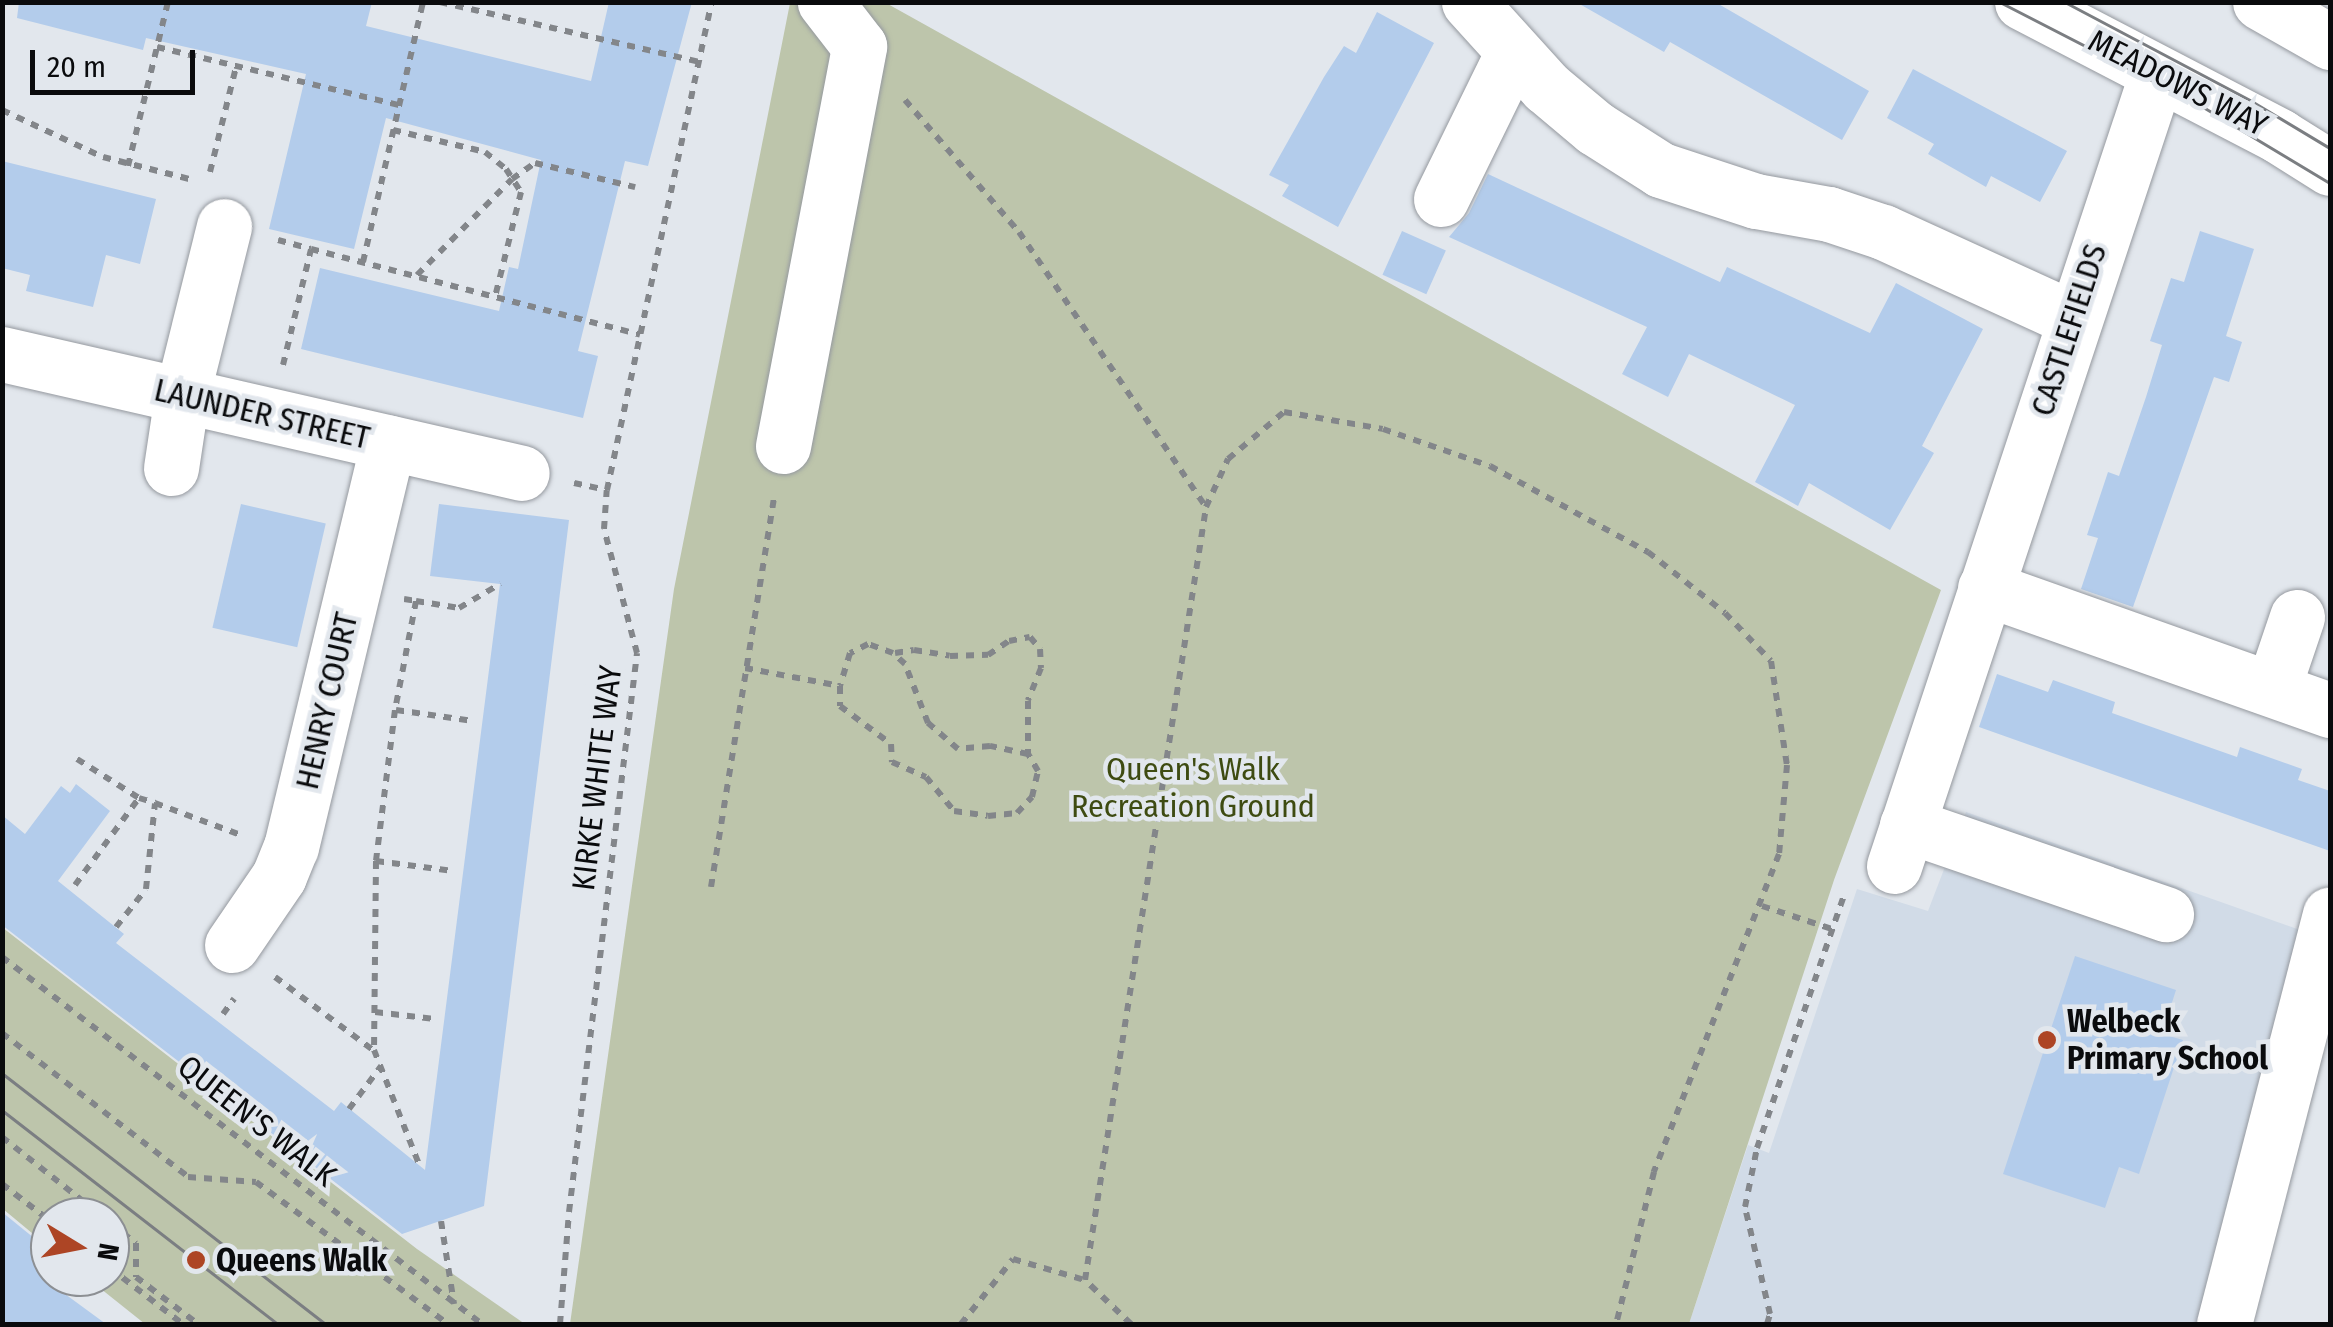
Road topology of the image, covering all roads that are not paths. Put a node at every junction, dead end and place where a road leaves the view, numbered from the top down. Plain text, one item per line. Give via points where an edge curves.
1 (825, 2) edge
2 (1469, 2) edge
3 (2022, 2) edge
4 (2260, 2) edge
5 (2330, 42) edge
6 (1513, 52) junction
7 (2156, 73) junction
8 (2330, 168) edge
9 (1441, 199) dead end
10 (215, 205) road end
11 (2072, 318) junction
12 (2, 354) edge
13 (182, 395) junction
14 (388, 442) junction
15 (783, 446) road end
16 (171, 468) dead end
17 (522, 473) dead end
18 (1985, 588) junction
19 (2297, 617) dead end
20 (2274, 688) junction
21 (2330, 710) edge
22 (2166, 914) dead end
23 (2330, 914) edge
24 (232, 945) road end
25 (2321, 990) edge
26 (2224, 1324) edge

1 - 15 street via 859,46
2 - 6 street
3 - 7 street, MEADOWS WAY
4 - 5 street
6 - 9 street
6 - 11 street via 1595,128 1660,170 1882,232
7 - 8 street, MEADOWS WAY
7 - 11 street, CASTLEFIELDS
10 - 13 street
11 - 18 street, CASTLEFIELDS
12 - 13 street, LAUNDER STREET
13 - 14 street, LAUNDER STREET
13 - 16 street
14 - 17 street, LAUNDER STREET
14 - 24 street, HENRY COURT via 288,855
18 - 20 street
18 - 22 street, CASTLEFIELDS via 1900,846
19 - 20 street
20 - 21 street
23 - 25 street
25 - 26 street

